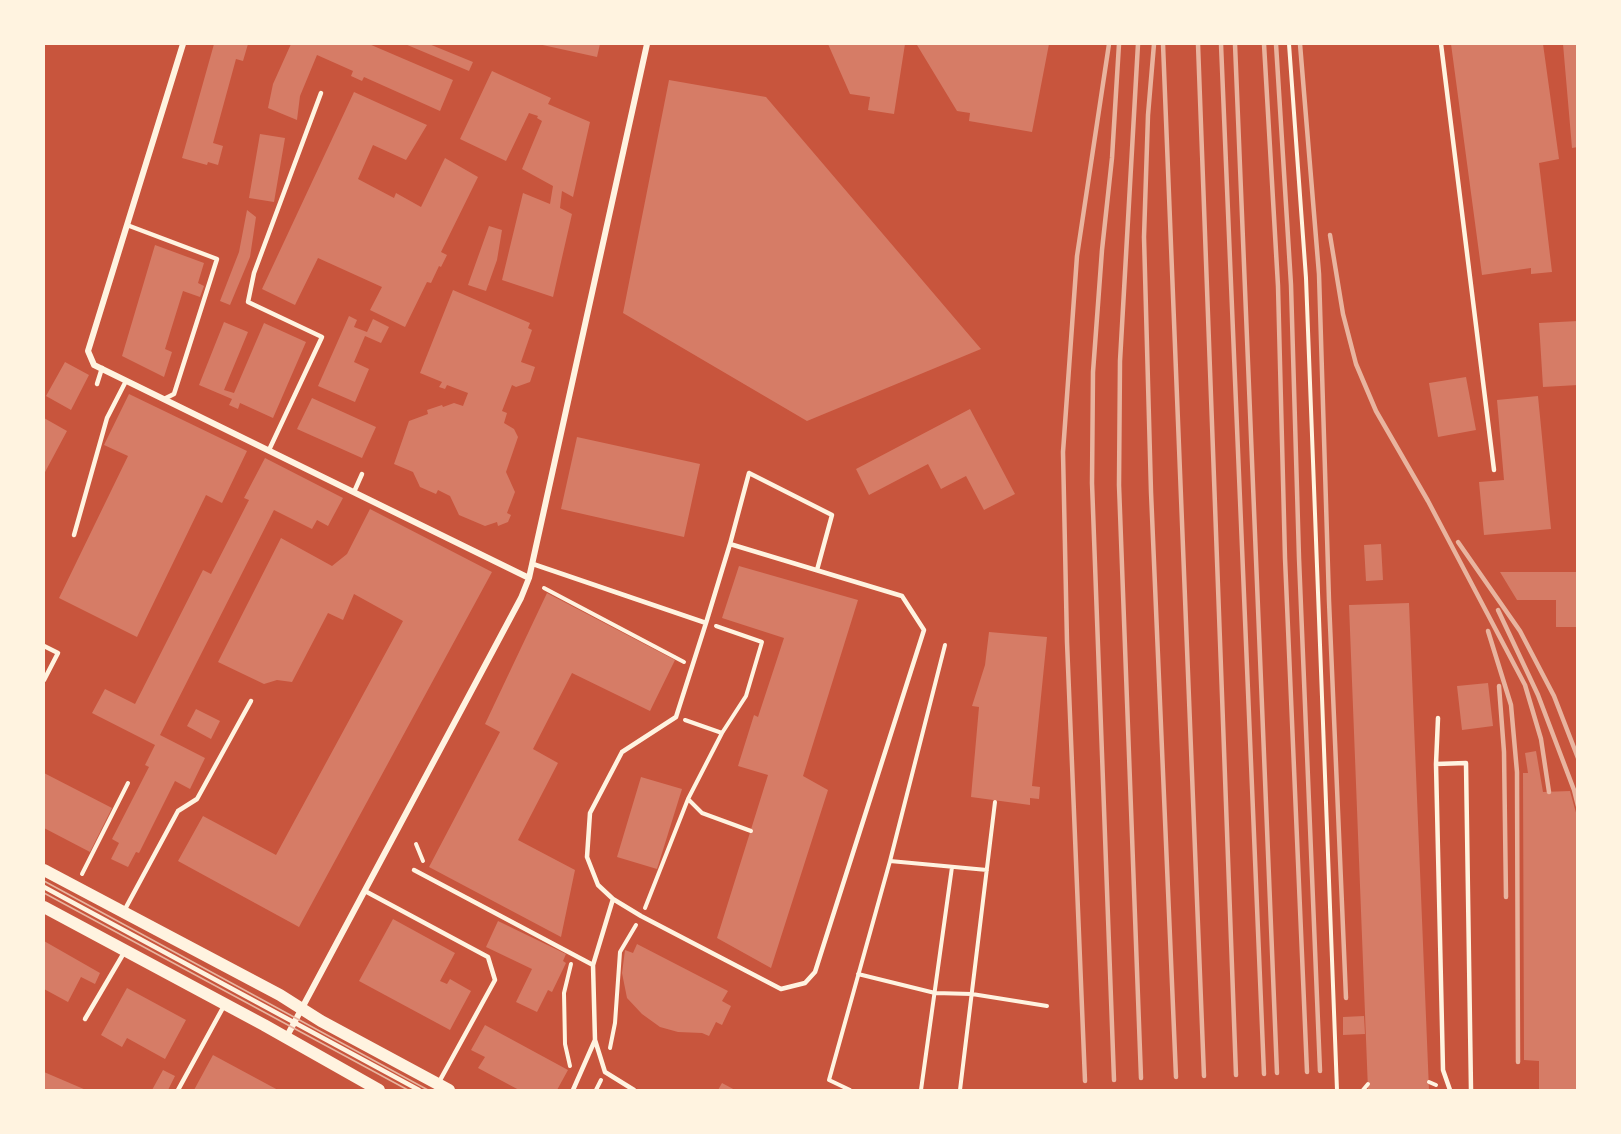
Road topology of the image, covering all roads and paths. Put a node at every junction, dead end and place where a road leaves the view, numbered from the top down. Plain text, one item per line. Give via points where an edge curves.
1 (183, 44) edge
2 (647, 44) edge
3 (1289, 44) edge
4 (1441, 44) edge
5 (321, 93) dead end
6 (127, 225) junction
7 (102, 368) junction
8 (126, 381) junction
9 (97, 384) dead end
10 (164, 399) junction
11 (269, 450) junction
12 (1494, 470) dead end
13 (362, 474) dead end
14 (354, 492) junction
15 (74, 535) dead end
16 (730, 544) junction
17 (532, 564) junction
18 (817, 570) junction
19 (529, 578) junction
20 (544, 588) dead end
21 (706, 623) junction
22 (945, 645) dead end
23 (44, 646) edge
24 (692, 666) junction
25 (44, 680) edge
26 (251, 701) dead end
27 (676, 717) junction
28 (1438, 718) dead end
29 (723, 733) junction
30 (1436, 764) junction
31 (128, 783) dead end
32 (688, 799) junction
33 (995, 802) dead end
34 (751, 831) dead end
35 (890, 861) junction
36 (952, 867) junction
37 (44, 870) edge
38 (414, 870) dead end
39 (987, 870) junction
40 (79, 880) dead end
41 (44, 886) edge
42 (365, 891) junction
43 (613, 899) junction
44 (44, 907) edge
45 (122, 913) junction
46 (641, 916) junction
47 (125, 951) junction
48 (574, 955) junction
49 (592, 965) junction
50 (858, 974) junction
51 (935, 993) junction
52 (972, 994) junction
53 (225, 1004) junction
54 (1047, 1006) dead end
55 (301, 1010) junction
56 (85, 1019) dead end
57 (295, 1022) junction
58 (286, 1038) junction
59 (595, 1040) junction
60 (605, 1072) junction
61 (577, 1081) junction
62 (1368, 1084) dead end
63 (443, 1088) edge
64 (178, 1090) edge
65 (379, 1090) edge
66 (419, 1090) edge
67 (573, 1090) edge
68 (596, 1090) edge
69 (634, 1090) edge
70 (850, 1090) edge
71 (921, 1090) edge
72 (960, 1090) edge
73 (1337, 1090) edge
74 (1363, 1090) edge
75 (1449, 1090) edge
76 (1471, 1090) edge

1 - 6 street
2 - 17 street
3 - 73 path via 1306,278
4 - 12 lane
5 - 11 lane via 254,273 249,302 322,338
6 - 7 street via 88,351 94,364
6 - 10 lane via 217,259 174,393
7 - 8 street
7 - 9 lane
8 - 10 street
8 - 15 lane via 107,418
10 - 11 street
11 - 14 street
13 - 14 lane
14 - 19 street
16 - 18 lane
16 - 18 lane via 749,473 832,515
16 - 21 lane
17 - 19 street
17 - 21 lane
18 - 46 lane via 902,596 924,630 815,972 805,983 781,989
19 - 42 street
20 - 24 path
21 - 24 lane
21 - 29 path via 762,642 746,696
22 - 35 path
23 - 25 lane via 58,653
24 - 27 lane
26 - 45 lane via 197,799 178,811
27 - 29 path
27 - 43 lane via 622,752 591,813 587,857 598,885
28 - 30 lane
29 - 32 path
30 - 75 lane via 1443,1070
30 - 76 lane via 1466,763
31 - 40 path
32 - 34 path via 702,813
32 - 46 path
33 - 39 path
35 - 36 path
35 - 50 path
36 - 39 path
36 - 51 path
37 - 45 main road
38 - 48 lane
39 - 52 path
41 - 57 lane
42 - 55 street
42 - 63 lane via 488,957 495,980
43 - 46 lane
43 - 49 lane
44 - 47 main road
45 - 55 main road via 280,995
46 - 60 path via 620,952 615,1023
47 - 53 main road
47 - 56 lane
48 - 49 lane
48 - 61 path via 564,993 565,1044
49 - 59 lane
50 - 51 path
50 - 70 path via 828,1080
51 - 52 path
51 - 71 path
52 - 54 path
52 - 72 path
53 - 58 main road
53 - 64 lane
55 - 57 street
55 - 63 main road
57 - 58 street
57 - 66 lane
58 - 65 main road
59 - 60 lane
59 - 61 lane
60 - 68 path
60 - 69 lane
61 - 67 lane
62 - 74 path

